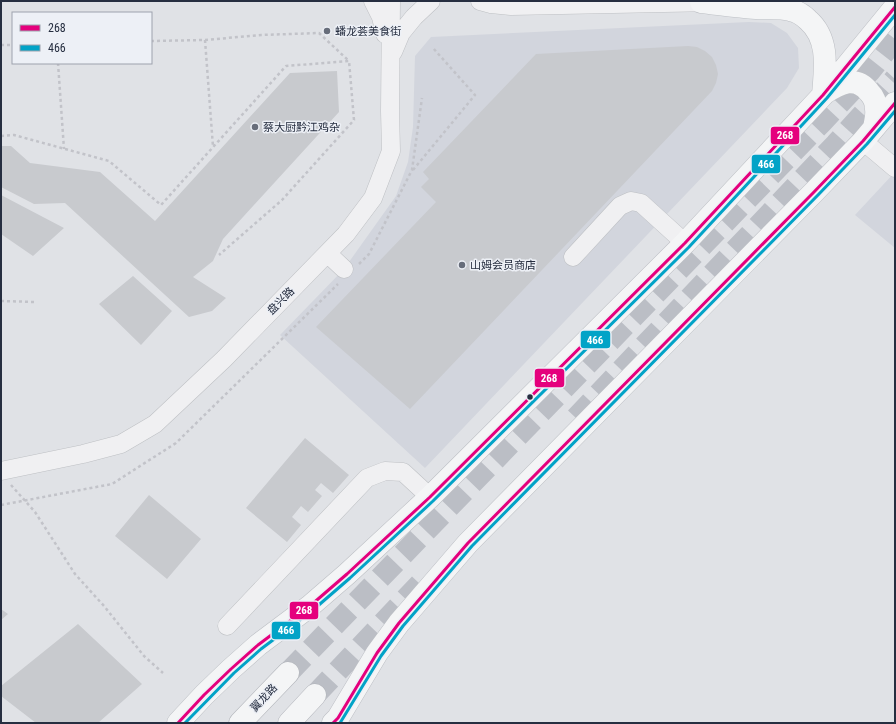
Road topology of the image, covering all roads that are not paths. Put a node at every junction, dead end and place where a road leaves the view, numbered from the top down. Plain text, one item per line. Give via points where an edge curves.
1 (373, 1) edge
2 (391, 1) edge
3 (432, 1) edge
4 (480, 1) edge
5 (745, 1) edge
6 (701, 2) junction
7 (895, 7) edge
8 (391, 56) junction
9 (822, 95) junction
10 (895, 103) edge
11 (868, 134) junction
12 (895, 168) edge
13 (685, 244) junction
14 (328, 254) junction
15 (573, 257) dead end
16 (344, 269) dead end
17 (3, 475) edge
18 (430, 497) junction
19 (227, 626) dead end
20 (288, 673) tunnel mouth
21 (315, 695) tunnel mouth
22 (336, 721) edge
23 (178, 723) edge
24 (240, 723) edge
25 (289, 723) edge

1 - 8 street via 381,17
2 - 8 street, 盘兴路
3 - 8 street via 401,33
4 - 6 street via 511,6
5 - 6 street
6 - 9 main road via 789,9 802,15 817,30 824,49 826,65
7 - 9 main road
8 - 14 street, 盘兴路 via 391,151 373,198
9 - 11 main road via 836,85 851,82 868,90 874,98 877,110
9 - 13 main road
10 - 11 main road
11 - 12 street
11 - 22 main road via 809,198 468,543 399,623 377,653
13 - 15 street via 641,203 631,201 620,206
13 - 18 main road
14 - 16 street
14 - 17 street, 盘兴路 via 155,424 121,444
18 - 19 street via 403,472 385,471 367,478
18 - 23 main road via 310,606 258,645 204,694
20 - 24 main road, 翼龙路
21 - 25 main road

